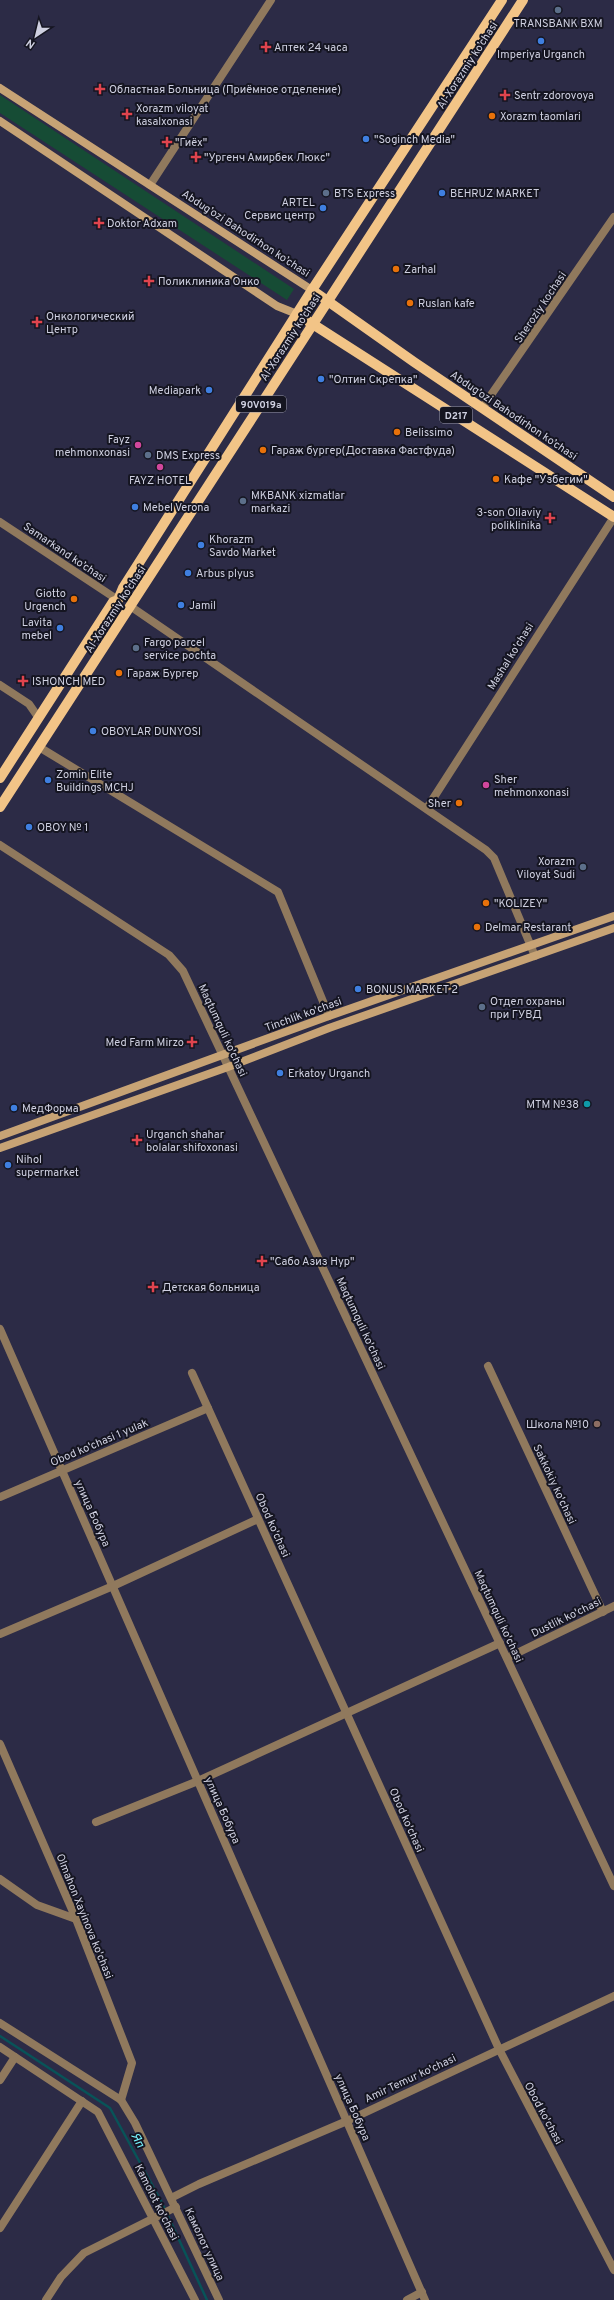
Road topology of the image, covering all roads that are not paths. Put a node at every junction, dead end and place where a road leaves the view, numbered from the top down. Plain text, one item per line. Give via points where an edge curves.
1 (271, 0) edge
2 (502, 0) edge
3 (523, 0) edge
4 (0, 88) edge
5 (0, 121) edge
6 (150, 186) junction
7 (614, 217) edge
8 (312, 290) junction
9 (327, 302) junction
10 (297, 314) junction
11 (313, 323) junction
12 (482, 408) junction
13 (578, 473) junction
14 (568, 486) junction
15 (614, 497) edge
16 (614, 517) edge
17 (0, 522) edge
18 (118, 600) junction
19 (130, 606) junction
20 (0, 685) edge
21 (38, 717) junction
22 (39, 747) junction
23 (0, 778) edge
24 (0, 807) edge
25 (427, 808) junction
26 (0, 845) edge
27 (614, 916) edge
28 (614, 928) edge
29 (531, 946) junction
30 (535, 956) junction
31 (329, 1016) junction
32 (223, 1055) junction
33 (228, 1067) junction
34 (0, 1136) edge
35 (0, 1148) edge
36 (0, 1329) edge
37 (488, 1366) dead end
38 (192, 1373) dead end
39 (208, 1408) junction
40 (62, 1470) junction
41 (0, 1497) edge
42 (258, 1519) junction
43 (113, 1586) junction
44 (614, 1606) edge
45 (603, 1612) junction
46 (0, 1634) edge
47 (500, 1643) junction
48 (507, 1658) junction
49 (346, 1713) junction
50 (0, 1744) edge
51 (198, 1781) junction
52 (96, 1822) dead end
53 (0, 1879) edge
54 (614, 1886) edge
55 (76, 1919) junction
56 (614, 1996) edge
57 (0, 2023) edge
58 (0, 2047) edge
59 (499, 2049) junction
60 (15, 2057) junction
61 (0, 2080) edge
62 (121, 2100) junction
63 (82, 2101) junction
64 (346, 2120) junction
65 (171, 2198) junction
66 (173, 2208) junction
67 (156, 2218) junction
68 (0, 2228) edge
69 (614, 2270) edge
70 (423, 2296) edge
71 (46, 2300) edge
72 (195, 2300) edge
73 (219, 2300) edge
74 (407, 2300) edge

1 - 6 street
2 - 8 main road, Al-Xorazmiy ko’chasi / 90V019a
3 - 9 main road, Al-Xorazmiy ko’chasi / 90V019a
4 - 6 main road, Abdug’ozi Bahodirhon ko’chasi
5 - 10 main road via 277,306
6 - 8 main road, Abdug’ozi Bahodirhon ko’chasi
7 - 12 street, Sheroziy kochasi
8 - 9 main road, Abdug’ozi Bahodirhon ko’chasi / D217
8 - 10 main road, Al-Xorazmiy ko’chasi / 90V019a
9 - 11 main road, Al-Xorazmiy ko’chasi / 90V019a
9 - 12 main road, Abdug’ozi Bahodirhon ko’chasi / D217
10 - 11 main road, D217
10 - 18 main road, Al-Xorazmiy ko’chasi / 90V019a
11 - 14 main road, D217
11 - 19 main road, Al-Xorazmiy ko’chasi / 90V019a
12 - 13 main road, Abdug’ozi Bahodirhon ko’chasi / D217
13 - 14 main road
13 - 15 main road, Abdug’ozi Bahodirhon ko’chasi / D217
14 - 16 main road, D217
16 - 25 street, Mashal ko'chasi
17 - 18 street, Samarkand ko’chasi
18 - 21 main road, Al-Xorazmiy ko’chasi / 90V019a via 113,602
19 - 22 main road, Al-Xorazmiy ko’chasi / 90V019a
19 - 25 street
20 - 21 street via 29,704
21 - 23 main road, Al-Xorazmiy ko’chasi / 90V019a
22 - 24 main road, Al-Xorazmiy ko’chasi / 90V019a
22 - 31 street via 278,892
25 - 29 street via 494,858
26 - 32 street, Maqtumquli ko'chasi via 174,959 183,971
27 - 29 main road, Tinchlik ko'chasi
28 - 30 main road, Tinchlik ko'chasi
29 - 30 street
29 - 31 main road, Tinchlik ko'chasi
30 - 33 main road, Tinchlik ko'chasi via 328,1028
31 - 32 main road, Tinchlik ko'chasi
32 - 33 street, Maqtumquli ko'chasi
32 - 34 main road, Tinchlik ko'chasi
33 - 35 main road, Tinchlik ko'chasi
33 - 47 street, Maqtumquli ko'chasi
36 - 40 street, улица Бобура
37 - 45 street, Sakkokiy ko'chasi
38 - 39 street, Obod ko'chasi
39 - 40 street, Obod ko'chasi 1 yulak
39 - 42 street, Obod ko'chasi
40 - 41 street, Obod ko'chasi 1 yulak
40 - 43 street, улица Бобура
42 - 43 street
42 - 49 street, Obod ko'chasi
43 - 46 street
43 - 51 street, улица Бобура
44 - 45 street, Dustlik ko'chasi
45 - 48 street, Dustlik ko'chasi
47 - 48 street, Maqtumquli ko'chasi
47 - 49 street
48 - 54 street, Maqtumquli ko'chasi
49 - 51 street
49 - 59 street, Obod ko'chasi
50 - 55 street, Olmahon Xayinova ko'chasi
51 - 52 street
51 - 64 street, улица Бобура
53 - 55 street via 37,1905
55 - 62 street, Olmahon Xayinova ko'chasi via 132,2063
56 - 59 street, Amir Temur ko'chasi
57 - 62 street, Kamolot ko'chasi
58 - 60 street, Kamolot ko'chasi
59 - 64 street, Amir Temur ko'chasi
59 - 69 street, Obod ko'chasi
60 - 61 street
60 - 63 street, Kamolot ko'chasi
62 - 65 street, Kamolot ko'chasi via 135,2123
63 - 67 street, Kamolot ko'chasi via 98,2112
63 - 68 street
64 - 65 street, Amir Temur ko'chasi
64 - 70 street, улица Бобура
65 - 66 street, Камолот улица
66 - 67 street
66 - 73 street, Камолот улица
67 - 71 street via 84,2253 61,2277
67 - 72 street, Kamolot ko'chasi
70 - 74 street

